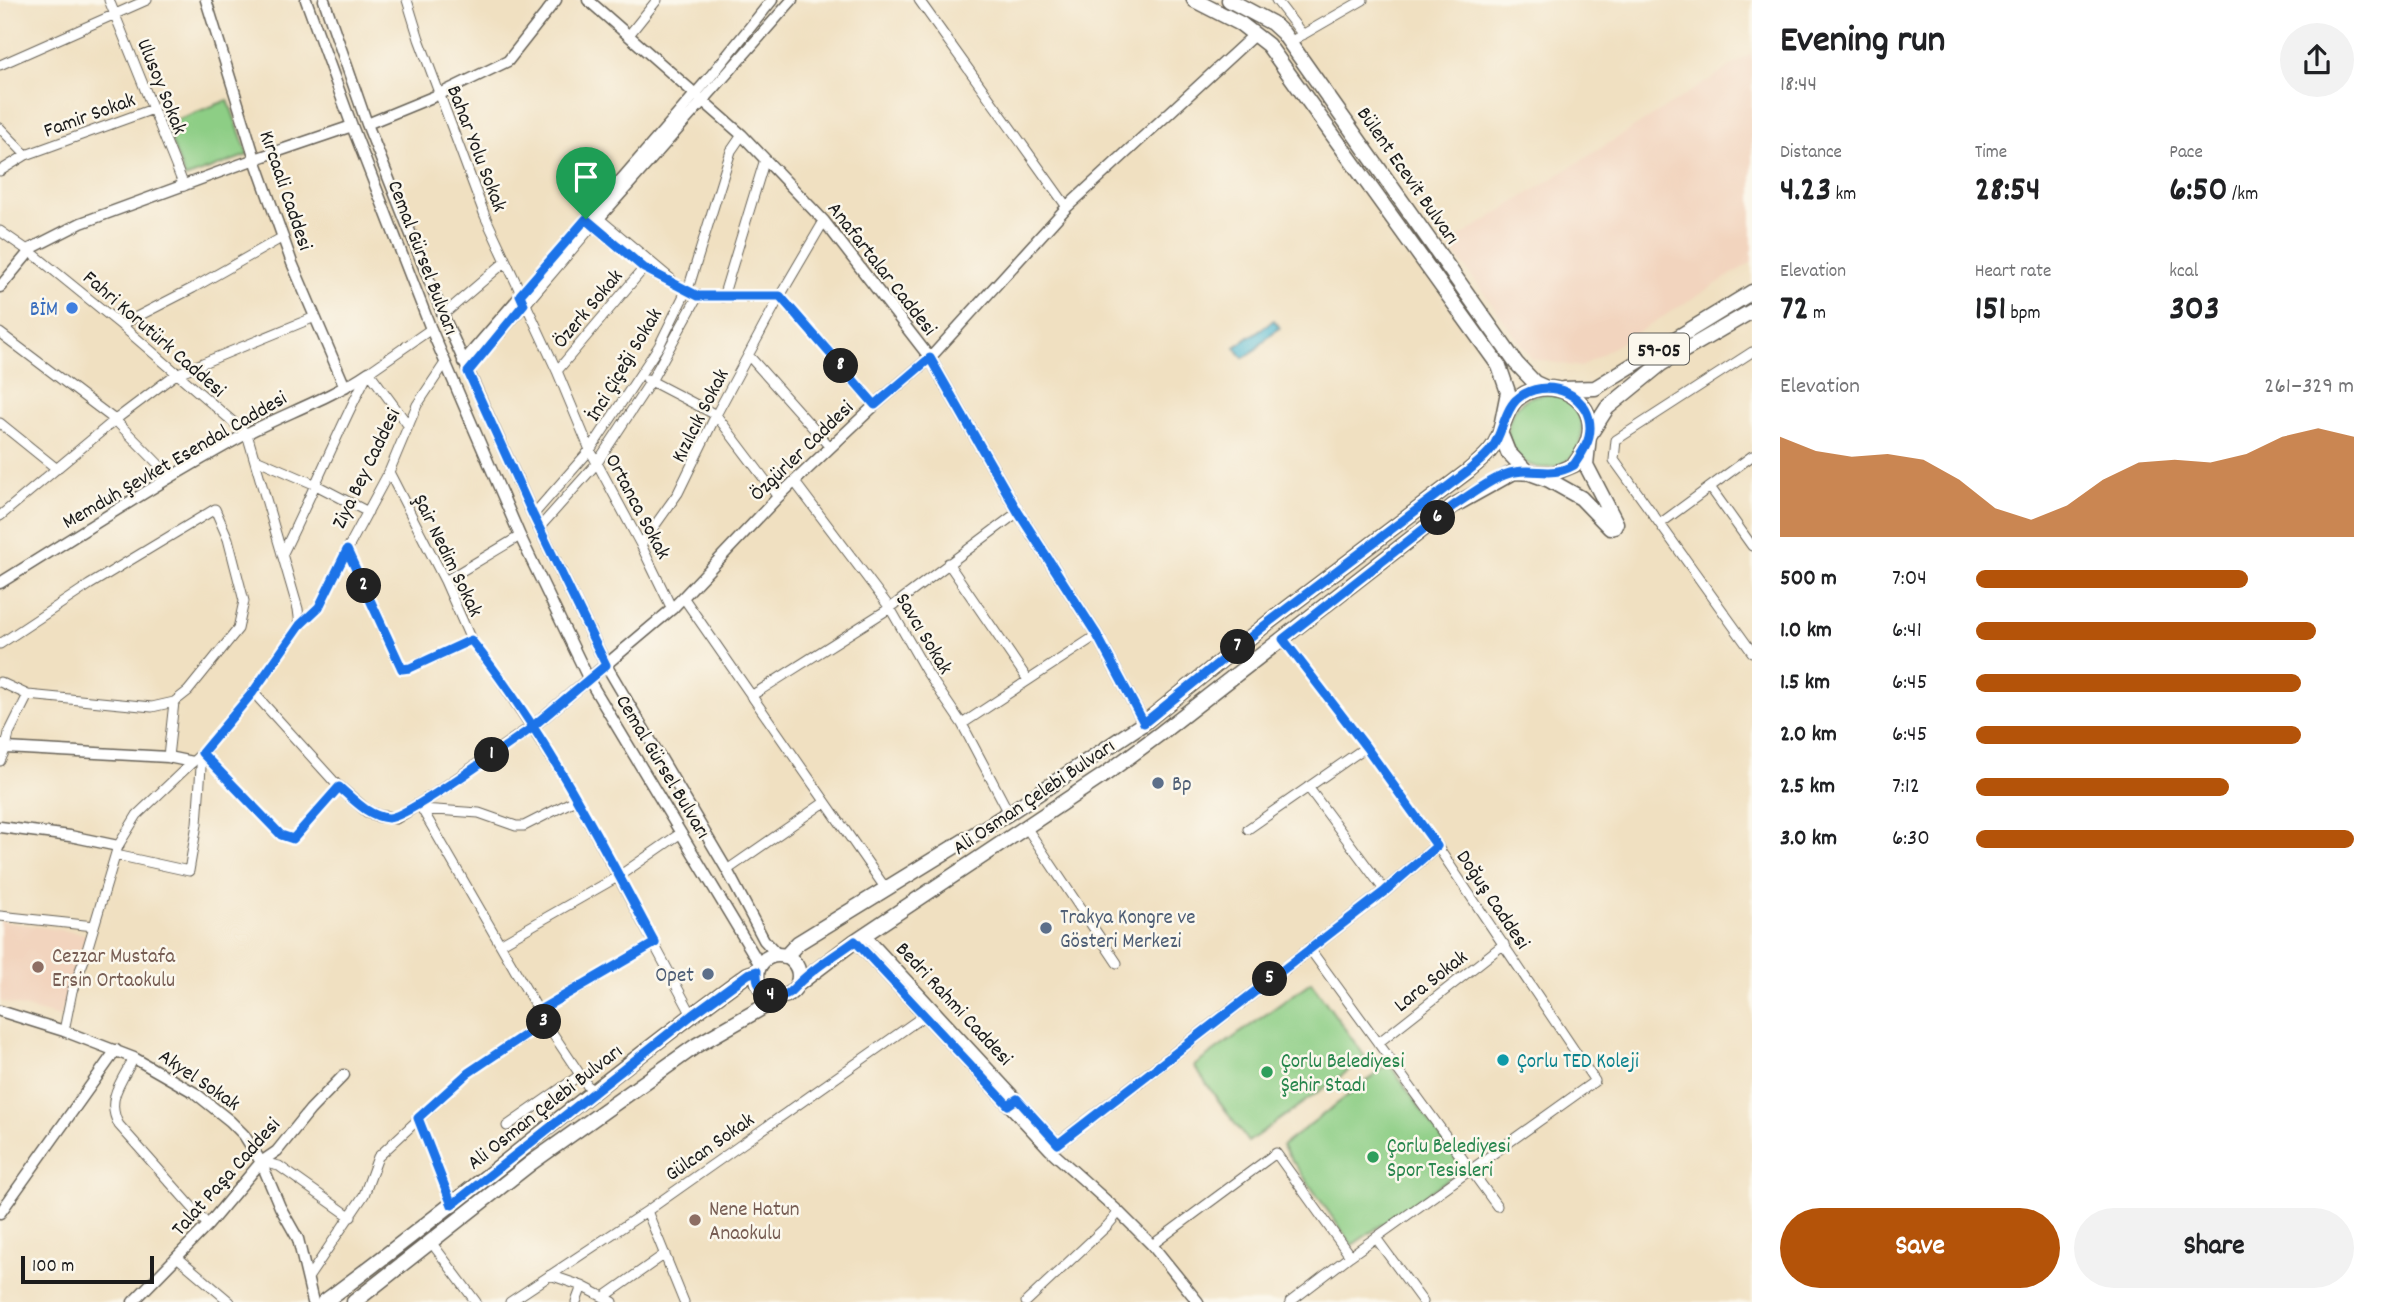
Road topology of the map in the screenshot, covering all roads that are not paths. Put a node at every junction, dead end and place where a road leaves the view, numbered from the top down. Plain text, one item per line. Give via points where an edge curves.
1 (109, 0) edge
2 (147, 0) edge
3 (206, 0) edge
4 (306, 0) edge
5 (324, 0) edge
6 (407, 0) edge
7 (556, 0) edge
8 (588, 0) edge
9 (657, 0) edge
10 (772, 0) edge
11 (792, 0) edge
12 (919, 0) edge
13 (1194, 0) edge
14 (1228, 0) edge
15 (1276, 0) edge
16 (1363, 0) edge
17 (114, 13) junction
18 (1255, 34) junction
19 (629, 35) junction
20 (1297, 39) junction
21 (0, 65) edge
22 (440, 94) junction
23 (699, 97) junction
24 (153, 109) junction
25 (367, 124) junction
26 (352, 126) junction
27 (0, 128) edge
28 (742, 135) junction
29 (26, 155) junction
30 (255, 159) junction
31 (765, 159) junction
32 (0, 171) edge
33 (184, 186) junction
34 (1067, 207) junction
35 (593, 218) junction
36 (824, 221) junction
37 (0, 230) edge
38 (283, 237) junction
39 (29, 251) junction
40 (505, 262) junction
41 (644, 268) junction
42 (0, 287) edge
43 (686, 291) junction
44 (1752, 292) edge
45 (698, 296) junction
46 (780, 296) junction
47 (723, 297) junction
48 (522, 299) junction
49 (1751, 314) edge
50 (443, 316) junction
51 (314, 317) junction
52 (121, 325) junction
53 (431, 329) junction
54 (0, 333) edge
55 (1752, 352) edge
56 (749, 356) junction
57 (930, 358) junction
58 (445, 363) junction
59 (465, 367) junction
60 (557, 370) junction
61 (368, 373) junction
62 (176, 374) junction
63 (641, 375) junction
64 (651, 381) junction
65 (345, 387) junction
66 (1544, 387) junction
67 (1562, 389) junction
68 (875, 405) junction
69 (716, 415) junction
70 (115, 420) junction
71 (0, 423) edge
72 (408, 425) junction
73 (1500, 432) junction
74 (247, 434) junction
75 (1589, 436) junction
76 (830, 447) junction
77 (590, 450) junction
78 (1751, 457) edge
79 (256, 459) junction
80 (597, 463) junction
81 (57, 469) junction
82 (389, 472) junction
83 (1527, 472) junction
84 (172, 477) junction
85 (794, 481) junction
86 (316, 485) junction
87 (1710, 487) junction
88 (778, 497) junction
89 (368, 512) junction
90 (1018, 512) junction
91 (533, 515) junction
92 (0, 516) edge
93 (1661, 523) junction
94 (539, 528) junction
95 (520, 536) junction
96 (641, 545) junction
97 (1752, 546) edge
98 (347, 550) junction
99 (282, 555) junction
100 (948, 563) junction
101 (445, 581) junction
102 (0, 583) edge
103 (683, 597) junction
104 (890, 608) junction
105 (672, 609) junction
106 (300, 625) junction
107 (1097, 635) junction
108 (1283, 639) junction
109 (471, 640) junction
110 (0, 644) edge
111 (1752, 652) edge
112 (606, 665) junction
113 (589, 680) junction
114 (1028, 680) junction
115 (0, 682) edge
116 (253, 692) junction
117 (29, 695) junction
118 (751, 696) junction
119 (174, 702) junction
120 (1144, 723) junction
121 (962, 724) junction
122 (532, 727) junction
123 (3, 746) edge
124 (1366, 747) junction
125 (1139, 749) junction
126 (202, 753) junction
127 (168, 758) junction
128 (0, 761) edge
129 (192, 762) junction
130 (339, 787) junction
131 (1308, 787) junction
132 (576, 799) junction
133 (825, 802) junction
134 (421, 807) junction
135 (1009, 813) junction
136 (0, 827) edge
137 (1026, 827) junction
138 (1248, 829) dead end
139 (681, 833) junction
140 (1437, 846) junction
141 (117, 850) junction
142 (727, 870) junction
143 (619, 876) junction
144 (886, 889) junction
145 (1385, 891) junction
146 (0, 916) edge
147 (94, 926) junction
148 (859, 937) junction
149 (655, 943) junction
150 (500, 944) junction
151 (1504, 944) junction
152 (1309, 948) junction
153 (782, 956) junction
154 (1117, 963) dead end
155 (759, 968) junction
156 (797, 985) junction
157 (781, 996) junction
158 (0, 1011) edge
159 (538, 1011) junction
160 (692, 1015) junction
161 (925, 1015) junction
162 (544, 1022) junction
163 (64, 1031) junction
164 (1378, 1043) junction
165 (116, 1050) junction
166 (134, 1058) junction
167 (344, 1074) dead end
168 (580, 1075) junction
169 (593, 1094) junction
170 (1012, 1102) junction
171 (418, 1118) junction
172 (507, 1126) dead end
173 (1054, 1147) junction
174 (261, 1162) junction
175 (1471, 1170) junction
176 (452, 1205) junction
177 (1497, 1206) dead end
178 (647, 1211) junction
179 (1119, 1212) junction
180 (0, 1213) edge
181 (351, 1217) junction
182 (208, 1225) junction
183 (1376, 1238) junction
184 (430, 1242) junction
185 (1152, 1245) junction
186 (664, 1254) junction
187 (1350, 1255) junction
188 (177, 1257) junction
189 (550, 1275) junction
190 (308, 1278) junction
191 (582, 1286) junction
192 (608, 1300) edge
193 (133, 1302) edge
194 (230, 1302) edge
195 (313, 1302) edge
196 (324, 1302) edge
197 (354, 1302) edge
198 (476, 1302) edge
199 (510, 1302) edge
200 (576, 1302) edge
201 (684, 1302) edge
202 (1026, 1302) edge
203 (1198, 1302) edge
204 (1290, 1302) edge
205 (1423, 1302) edge

1 - 17 street, Ulusoy Sokak
2 - 17 street
3 - 30 street, Kırcaali Caddesi
4 - 26 street, Cemal Gürsel Bulvarı
5 - 25 street, Cemal Gürsel Bulvarı
6 - 22 street, Bahar Yolu Sokak
7 - 22 street via 508,61
8 - 19 street, Anafartalar Caddesi
9 - 19 street
10 - 23 street
11 - 23 street
12 - 34 street
13 - 18 main road
14 - 20 main road, Bülent Ecevit Bulvarı
15 - 20 street
16 - 20 street
17 - 21 street
17 - 24 street, Ulusoy Sokak
18 - 34 street, Özgürler Caddesi
18 - 73 main road via 1280,59 1499,366 1507,392
19 - 23 street, Anafartalar Caddesi
20 - 66 main road, Bülent Ecevit Bulvarı via 1516,363
22 - 25 street
22 - 40 street, Bahar Yolu Sokak
23 - 28 street, Anafartalar Caddesi
23 - 35 street
24 - 29 street, Famir Sokak
24 - 33 street, Ulusoy Sokak
25 - 50 street, Cemal Gürsel Bulvarı
26 - 30 street
26 - 53 street, Cemal Gürsel Bulvarı
27 - 29 street
28 - 31 street, Anafartalar Caddesi
28 - 43 street, İnci Çiçeği Sokak via 731,151
29 - 32 street, Famir Sokak
30 - 33 street
30 - 38 street, Kırcaali Caddesi
31 - 36 street, Anafartalar Caddesi
31 - 47 street
33 - 39 street via 81,223
34 - 57 street, Özgürler Caddesi
35 - 41 street
35 - 43 street
35 - 48 street
36 - 46 street, Kızılcık Sokak
36 - 57 street, Anafartalar Caddesi
37 - 39 street, Fahri Korutürk Caddesi
38 - 51 street, Kırcaali Caddesi
38 - 52 street
39 - 42 street
39 - 52 street, Fahri Korutürk Caddesi
40 - 48 street, Bahar Yolu Sokak
40 - 50 street
41 - 43 street
41 - 60 street, Özerk Sokak
43 - 45 street
43 - 63 street, İnci Çiçeği Sokak
44 - 67 main road, 59-05 via 1595,388
45 - 47 street
45 - 64 street, İnci Çiçeği Sokak
46 - 47 street
46 - 56 street, Kızılcık Sokak
46 - 68 street
48 - 59 street
48 - 60 street, Ortanca Sokak
49 - 75 main road via 1639,380 1607,408
50 - 59 street, Cemal Gürsel Bulvarı
51 - 62 street
51 - 65 street, Kırcaali Caddesi
52 - 62 street, Fahri Korutürk Caddesi
53 - 58 street, Cemal Gürsel Bulvarı
53 - 61 street
54 - 70 street
55 - 93 street via 1616,440 1614,460
56 - 69 street, Kızılcık Sokak
56 - 76 street
57 - 68 street, Özgürler Caddesi
57 - 90 street, Anafartalar Caddesi
58 - 72 street, Ziya Bey Caddesi
58 - 95 street, Cemal Gürsel Bulvarı
59 - 91 street, Cemal Gürsel Bulvarı
60 - 77 street, Ortanca Sokak
61 - 65 street, Memduh Şevket Esendal Caddesi
61 - 72 street
61 - 86 street
62 - 70 street
62 - 74 street, Fahri Korutürk Caddesi
63 - 64 street
63 - 77 street, İnci Çiçeği Sokak
64 - 69 street
64 - 80 street, İnci Çiçeği Sokak
65 - 74 street, Memduh Şevket Esendal Caddesi
66 - 67 main road, 59-05
66 - 73 main road via 1515,401
67 - 75 main road via 1588,414
68 - 76 street, Özgürler Caddesi
69 - 88 street
69 - 96 street, Kızılcık Sokak via 678,493
70 - 81 street
70 - 84 street
71 - 81 street
72 - 82 street, Ziya Bey Caddesi
73 - 83 main road via 1507,452
73 - 120 main road, Ali Osman Çelebi Bulvarı via 1492,448 1443,492 1269,622
74 - 79 street
74 - 84 street, Memduh Şevket Esendal Caddesi
75 - 83 main road via 1574,465 1552,474
75 - 83 main road via 1586,465 1614,520 1612,529 1581,498
76 - 85 street, Özgürler Caddesi
77 - 80 street, Ortanca Sokak
77 - 91 street, İnci Çiçeği Sokak
78 - 87 street
79 - 86 street
79 - 99 street
80 - 94 street, İnci Çiçeği Sokak
80 - 96 street, Ortanca Sokak
81 - 92 street
82 - 89 street, Ziya Bey Caddesi
82 - 101 street, Şair Nedim Sokak
83 - 108 main road, Ali Osman Çelebi Bulvarı via 1514,472 1453,506
84 - 102 street, Memduh Şevket Esendal Caddesi
85 - 88 street, Özgürler Caddesi
85 - 104 street, Savcı Sokak
86 - 89 street
86 - 99 street
87 - 93 street
87 - 97 street
88 - 103 street, Özgürler Caddesi
89 - 98 street, Ziya Bey Caddesi
90 - 100 street
90 - 107 street, Anafartalar Caddesi
91 - 94 street, Cemal Gürsel Bulvarı
93 - 111 street
94 - 112 street, Cemal Gürsel Bulvarı
95 - 101 street
95 - 113 street, Cemal Gürsel Bulvarı
96 - 105 street, Ortanca Sokak
98 - 106 street, Ziya Bey Caddesi via 319,607
98 - 109 street via 402,669
99 - 106 street
100 - 104 street
100 - 114 street
101 - 109 street, Şair Nedim Sokak
103 - 105 street, Özgürler Caddesi
103 - 118 street
104 - 118 street
104 - 121 street, Savcı Sokak
105 - 112 street, Özgürler Caddesi
106 - 116 street
107 - 114 street
107 - 120 street, Anafartalar Caddesi
108 - 124 street, Doğuş Caddesi
108 - 125 main road, Ali Osman Çelebi Bulvarı
109 - 122 street, Şair Nedim Sokak
110 - 119 street via 215,509 244,601 238,629
112 - 113 street, Özgürler Caddesi
112 - 142 street, Cemal Gürsel Bulvarı
113 - 122 street, Özgürler Caddesi
113 - 139 street, Cemal Gürsel Bulvarı
114 - 121 street
115 - 117 street
116 - 126 street
116 - 130 street
117 - 119 street via 152,707
117 - 123 street
118 - 133 street
119 - 127 street
120 - 125 street
120 - 135 main road, Ali Osman Çelebi Bulvarı
121 - 135 street, Savcı Sokak
122 - 132 street, Şair Nedim Sokak
122 - 134 street, Özgürler Caddesi
123 - 127 street
123 - 128 street
124 - 131 street
124 - 140 street, Doğuş Caddesi
125 - 137 main road, Ali Osman Çelebi Bulvarı
126 - 129 street
126 - 130 street via 271,827 293,839
126 - 141 street via 189,871
127 - 129 street
129 - 141 street via 137,815
130 - 134 street, Özgürler Caddesi via 378,816 396,818
131 - 138 street
131 - 145 street
132 - 134 street via 516,827 479,813
132 - 143 street, Şair Nedim Sokak
133 - 142 street
133 - 144 street
134 - 150 street
135 - 144 main road, Ali Osman Çelebi Bulvarı
136 - 141 street via 70,836
137 - 148 main road, Ali Osman Çelebi Bulvarı
137 - 154 street
139 - 143 street
139 - 155 street, Cemal Gürsel Bulvarı
140 - 145 street
140 - 151 street, Doğuş Caddesi
141 - 147 street
142 - 153 street, Cemal Gürsel Bulvarı via 764,940
143 - 149 street, Şair Nedim Sokak
143 - 150 street
144 - 153 main road, Ali Osman Çelebi Bulvarı
145 - 152 street
146 - 147 street
147 - 163 street
148 - 156 main road, Ali Osman Çelebi Bulvarı
148 - 161 street, Bedri Rahmi Caddesi
148 - 170 street, Bedri Rahmi Caddesi
149 - 159 street
149 - 160 street, Şair Nedim Sokak
150 - 159 street
151 - 164 street, Lara Sokak
151 - 175 street, Doğuş Caddesi via 1595,1082
152 - 164 street
152 - 173 street
153 - 155 main road via 765,959
153 - 156 main road via 796,965
155 - 157 main road via 757,978 763,991
155 - 160 main road, Ali Osman Çelebi Bulvarı
156 - 157 main road
157 - 184 main road, Ali Osman Çelebi Bulvarı via 697,1045 531,1163
158 - 163 street, Akyel Sokak
159 - 162 street
160 - 169 main road, Ali Osman Çelebi Bulvarı
161 - 170 street, Bedri Rahmi Caddesi
161 - 178 street, Gülcan Sokak
162 - 168 street
162 - 171 street via 468,1073
163 - 165 street, Akyel Sokak
164 - 175 street
165 - 166 street, Akyel Sokak
165 - 180 street
166 - 174 street, Akyel Sokak via 230,1121
166 - 182 street via 111,1107 114,1116
167 - 174 street, Talat Paşa Caddesi via 277,1151
168 - 169 street
168 - 172 street
169 - 176 main road, Ali Osman Çelebi Bulvarı
170 - 173 street, Bedri Rahmi Caddesi
171 - 176 street
171 - 181 street via 378,1157
173 - 179 street, Bedri Rahmi Caddesi
174 - 181 street via 279,1166
174 - 182 street, Talat Paşa Caddesi
174 - 190 street, Akyel Sokak via 298,1239
175 - 177 street
175 - 183 street
176 - 196 main road, Ali Osman Çelebi Bulvarı
178 - 186 street
178 - 189 street, Gülcan Sokak
179 - 185 street, Bedri Rahmi Caddesi
179 - 202 street
181 - 190 street
182 - 188 street, Talat Paşa Caddesi
183 - 187 street
183 - 205 street
184 - 197 main road, Ali Osman Çelebi Bulvarı
184 - 198 street
185 - 187 street via 1276,1153
185 - 203 street, Bedri Rahmi Caddesi
186 - 192 street
186 - 201 street
187 - 204 street
188 - 193 street, Talat Paşa Caddesi
188 - 194 street
189 - 191 street
189 - 199 street, Gülcan Sokak
190 - 195 street, Akyel Sokak
191 - 192 street
191 - 200 street

